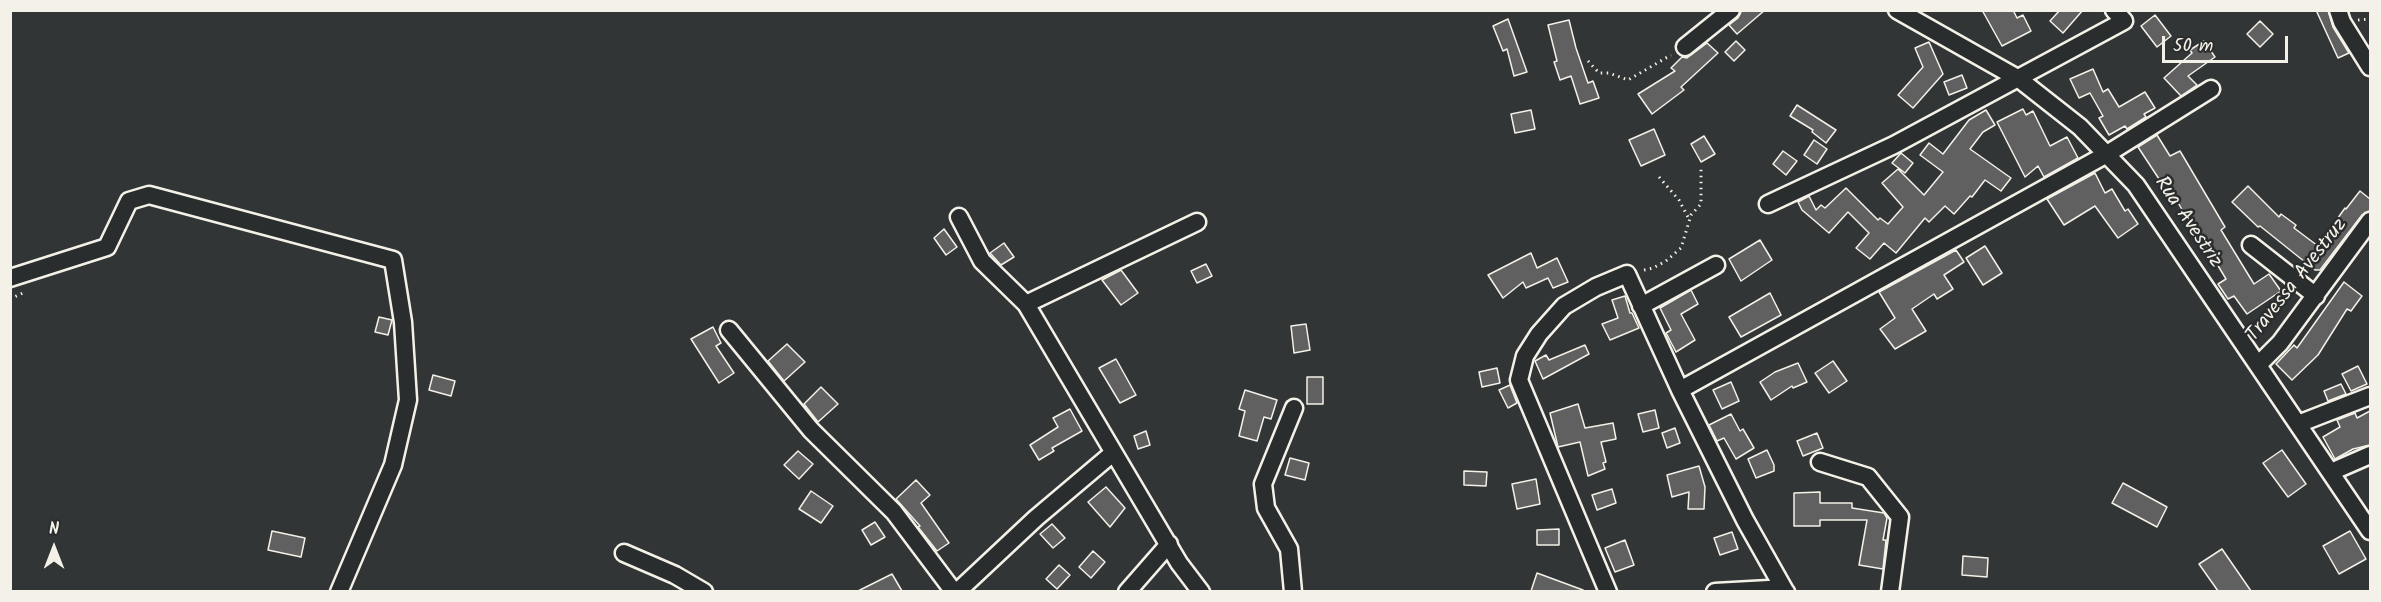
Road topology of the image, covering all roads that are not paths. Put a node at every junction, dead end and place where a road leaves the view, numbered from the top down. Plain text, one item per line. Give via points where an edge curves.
1 (1731, 10) edge
2 (1897, 10) edge
3 (2338, 10) edge
4 (2119, 16) edge
5 (1685, 47) road end
6 (2370, 67) edge
7 (2019, 79) junction
8 (2211, 89) dead end
9 (2107, 154) junction
10 (1768, 204) dead end
11 (959, 217) dead end
12 (2370, 221) edge
13 (1197, 222) dead end
14 (2252, 245) dead end
15 (1716, 265) dead end
16 (10, 278) edge
17 (2316, 296) junction
18 (1026, 304) junction
19 (1641, 306) junction
20 (729, 330) dead end
21 (2258, 365) junction
22 (1680, 390) junction
23 (2370, 396) edge
24 (1294, 408) dead end
25 (2298, 424) junction
26 (1113, 453) junction
27 (2370, 455) edge
28 (1820, 462) dead end
29 (2331, 472) junction
30 (2370, 531) edge
31 (1169, 544) junction
32 (624, 553) dead end
33 (339, 591) edge
34 (704, 591) edge
35 (955, 591) edge
36 (1127, 591) edge
37 (1201, 591) edge
38 (1293, 591) edge
39 (1608, 591) edge
40 (1715, 591) edge
41 (1737, 591) edge
42 (1785, 591) edge
43 (1890, 591) edge

1 - 5 street
2 - 7 street, Rua Avestriz
3 - 6 street
4 - 7 street
7 - 9 street, Rua Avestriz via 2080,126
7 - 10 street via 1894,145
8 - 9 street
9 - 21 street, Rua Avestriz via 2136,185
9 - 22 street
11 - 18 street via 982,261
12 - 17 street, Travessa Avestruz
13 - 18 street
14 - 17 street
15 - 19 street
16 - 33 street via 107,247 129,201 149,195 393,260 403,322 408,400 393,465
17 - 21 street, Travessa Avestruz
18 - 26 street
19 - 22 street
19 - 39 street via 1628,274 1564,306 1525,356 1520,380
20 - 35 street via 811,430 894,512
21 - 25 street, Rua Avestriz
22 - 42 street
23 - 25 street
24 - 38 street via 1263,484 1266,508 1289,549
25 - 29 street, Rua Avestriz
26 - 31 street
26 - 35 street
27 - 29 street
28 - 43 street via 1868,477 1900,517
29 - 30 street, Rua Avestriz
31 - 36 street
31 - 37 street
32 - 34 street
40 - 41 street
41 - 42 street

